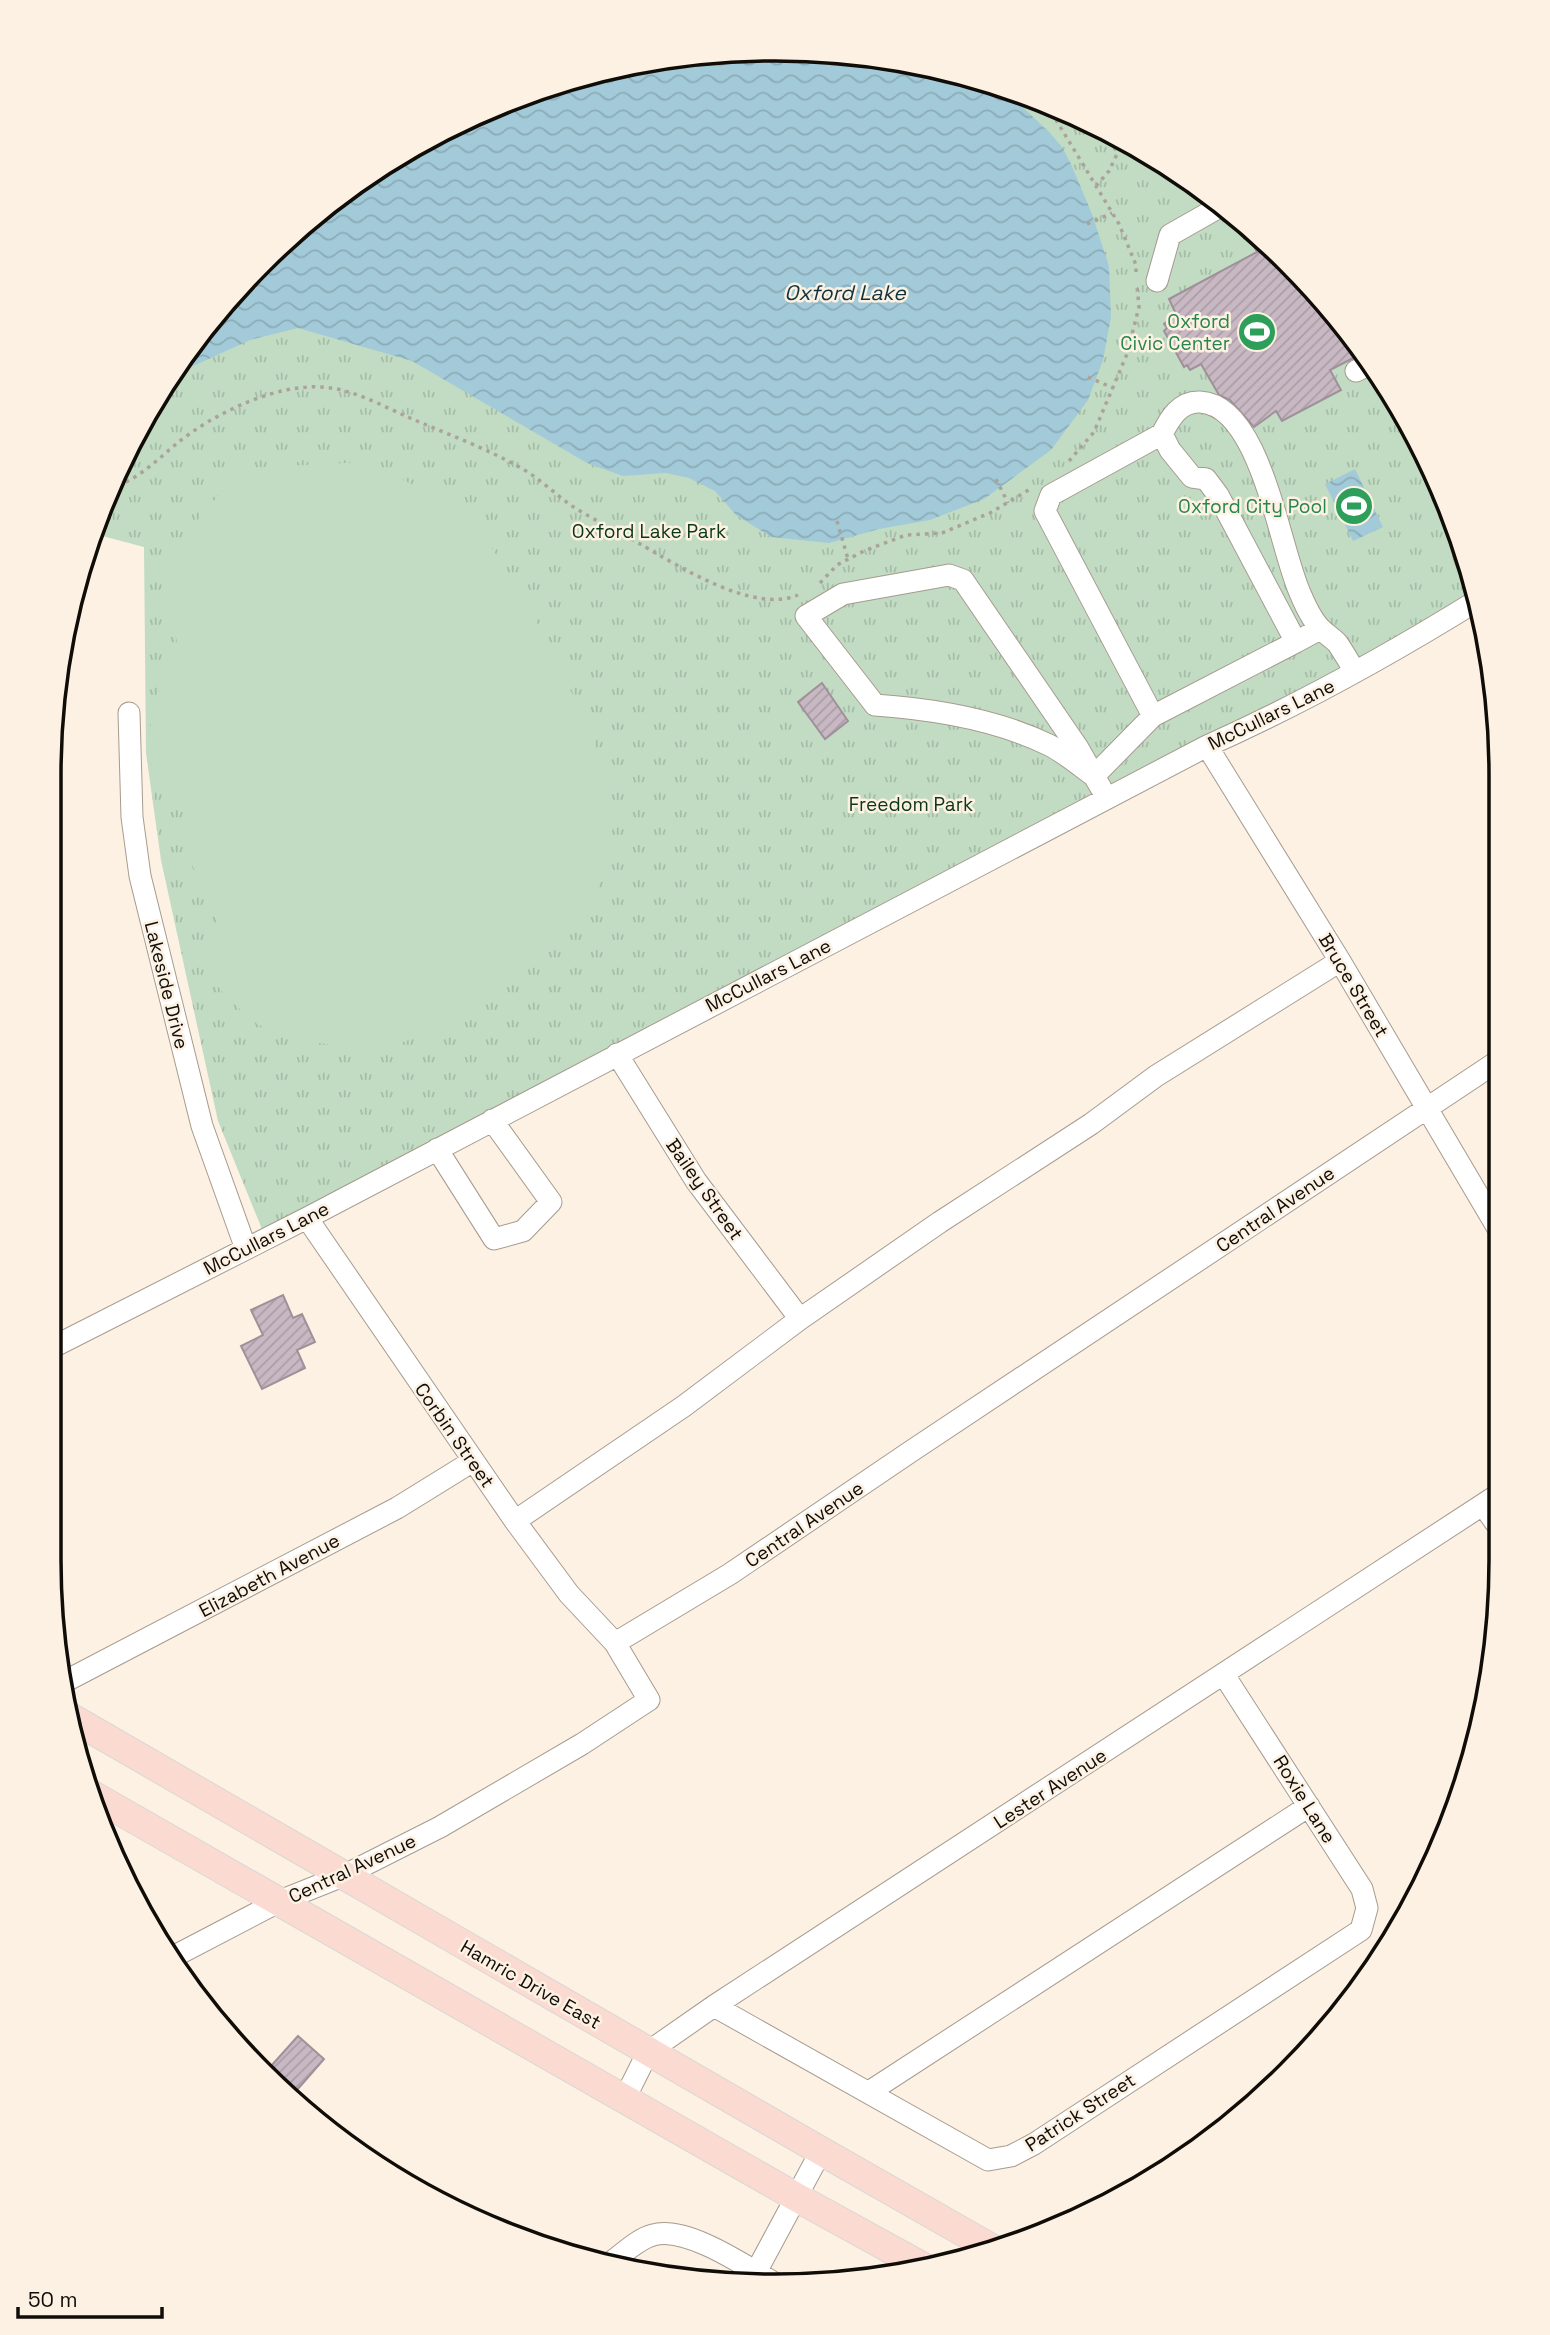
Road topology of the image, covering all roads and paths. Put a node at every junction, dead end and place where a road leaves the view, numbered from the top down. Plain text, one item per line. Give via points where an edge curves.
1 (1056, 119) edge
2 (1115, 148) edge
3 (1096, 186) junction
4 (1212, 211) edge
5 (1112, 213) junction
6 (1087, 224) dead end
7 (1157, 281) dead end
8 (1088, 377) dead end
9 (1113, 388) junction
10 (1162, 434) junction
11 (1069, 461) dead end
12 (996, 479) dead end
13 (125, 481) edge
14 (1038, 483) dead end
15 (1008, 503) junction
16 (837, 521) dead end
17 (848, 559) junction
18 (814, 589) dead end
19 (806, 592) dead end
20 (1468, 607) edge
21 (1320, 629) junction
22 (1296, 642) junction
23 (1355, 672) junction
24 (129, 713) dead end
25 (1153, 716) junction
26 (1207, 746) junction
27 (1094, 776) junction
28 (1107, 799) junction
29 (1340, 961) junction
30 (617, 1054) junction
31 (1489, 1067) edge
32 (1427, 1107) junction
33 (492, 1120) junction
34 (438, 1149) junction
35 (1489, 1213) edge
36 (306, 1218) junction
37 (246, 1249) junction
38 (800, 1319) junction
39 (61, 1343) edge
40 (474, 1461) junction
41 (1489, 1509) edge
42 (515, 1521) junction
43 (615, 1643) junction
44 (1224, 1675) junction
45 (71, 1678) edge
46 (81, 1723) edge
47 (104, 1802) edge
48 (1309, 1806) junction
49 (345, 1875) junction
50 (280, 1901) junction
51 (1361, 1930) joint
52 (180, 1953) edge
53 (714, 2006) junction
54 (648, 2052) junction
55 (869, 2092) junction
56 (625, 2098) junction
57 (821, 2151) junction
58 (796, 2197) junction
59 (982, 2243) edge
60 (619, 2256) edge
61 (911, 2260) edge
62 (756, 2272) joint

1 - 3 path
2 - 3 path via 1108,172
3 - 5 path
4 - 7 street via 1170,234
5 - 6 path
5 - 9 path via 1136,265 1139,307
8 - 9 path
9 - 11 path via 1094,432
10 - 21 street via 1174,412 1195,402 1214,403 1238,424 1255,452 1300,594
10 - 22 street via 1192,477 1206,479 1218,495
10 - 25 street via 1051,495 1045,511
12 - 15 path
13 - 19 path via 147,471 177,443 229,409 275,393 331,388 368,399 524,469 574,507 688,573 771,600 788,600
14 - 15 path
15 - 17 path via 942,533 905,535
16 - 17 path
17 - 18 path
20 - 23 street, McCullars Lane
21 - 22 street
21 - 23 street via 1337,642
22 - 25 street
23 - 26 street, McCullars Lane
24 - 37 street, Lakeside Drive via 132,817 140,877 202,1126
25 - 27 street
26 - 28 street, McCullars Lane
26 - 29 street, Bruce Street
27 - 27 street via 963,580 949,575 843,594 806,616 875,705 931,709 1002,728 1050,745
27 - 28 street
28 - 30 street, McCullars Lane
29 - 32 street, Bruce Street
29 - 38 street via 1156,1076
30 - 33 street, McCullars Lane
30 - 38 street, Bailey Street via 696,1181
31 - 32 street, Central Avenue
32 - 35 street, Bruce Street
32 - 43 street, Central Avenue via 762,1553
33 - 34 street, McCullars Lane
33 - 34 street via 551,1202 523,1231 494,1239
34 - 36 street, McCullars Lane
36 - 37 street, McCullars Lane
36 - 40 street, Corbin Street
37 - 39 street, McCullars Lane
38 - 42 street via 684,1406
40 - 42 street, Corbin Street
40 - 45 street, Elizabeth Avenue via 397,1508
41 - 44 street, Lester Avenue
42 - 43 street, Corbin Street via 569,1594
43 - 49 street, Central Avenue via 649,1700 452,1820
44 - 48 street, Roxie Lane
44 - 53 street, Lester Avenue
46 - 49 main road, Hamric Drive East
47 - 50 main road
48 - 51 street, Roxie Lane via 1362,1889 1367,1908
48 - 55 street
49 - 50 street, Central Avenue
49 - 54 main road, Hamric Drive East
50 - 52 street, Central Avenue
50 - 56 main road
51 - 55 street, Patrick Street via 1011,2156 988,2160
53 - 54 street, Lester Avenue
53 - 55 street, Patrick Street
54 - 56 street, Lester Avenue
54 - 57 main road, Hamric Drive East
56 - 58 main road
57 - 58 street
57 - 59 main road, Hamric Drive East
58 - 61 main road
58 - 62 street
60 - 62 street via 649,2236 667,2232 687,2236

